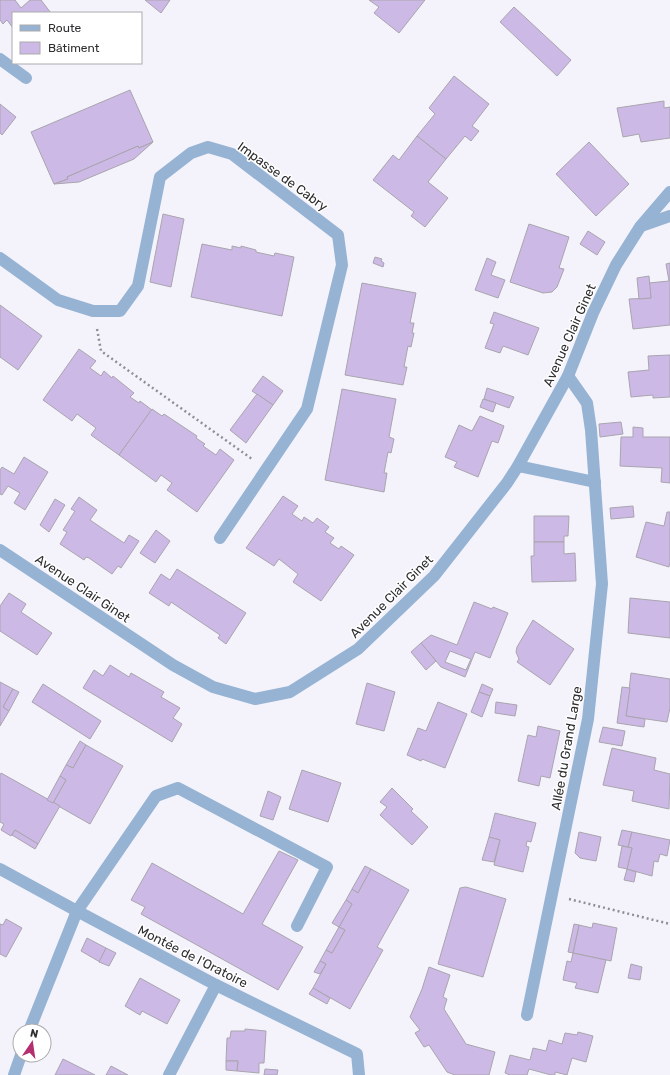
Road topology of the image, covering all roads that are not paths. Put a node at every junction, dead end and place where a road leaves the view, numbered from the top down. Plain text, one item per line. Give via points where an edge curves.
1 (0, 59) edge
2 (26, 78) dead end
3 (670, 192) edge
4 (670, 216) edge
5 (640, 227) junction
6 (0, 258) edge
7 (568, 376) junction
8 (518, 466) junction
9 (595, 482) junction
10 (220, 538) dead end
11 (0, 550) edge
12 (0, 869) edge
13 (77, 911) junction
14 (297, 926) dead end
15 (216, 985) junction
16 (527, 1015) dead end
17 (32, 1023) edge
18 (18, 1063) edge
19 (14, 1075) edge
20 (168, 1075) edge
21 (358, 1075) edge

1 - 2 street
3 - 5 street, Avenue Clair Ginet
4 - 5 street
5 - 7 street, Avenue Clair Ginet via 613,272 593,313
6 - 10 street, Impasse de Cabry via 58,300 93,311 120,311 138,286 160,177 191,153 208,147 232,154 338,235 342,265 307,410
7 - 8 street, Avenue Clair Ginet
7 - 9 street, Allée du Grand Large via 587,403
8 - 9 street
8 - 11 street, Avenue Clair Ginet via 434,576 358,649 290,692 255,699 213,687 173,665
9 - 16 street, Allée du Grand Large via 602,584 588,719
12 - 13 street, Montée de l'Oratoire
13 - 14 street via 156,796 178,788 327,867
13 - 15 street, Montée de l'Oratoire
13 - 17 street
15 - 20 street
15 - 21 street, Montée de l'Oratoire via 357,1054
18 - 19 street

